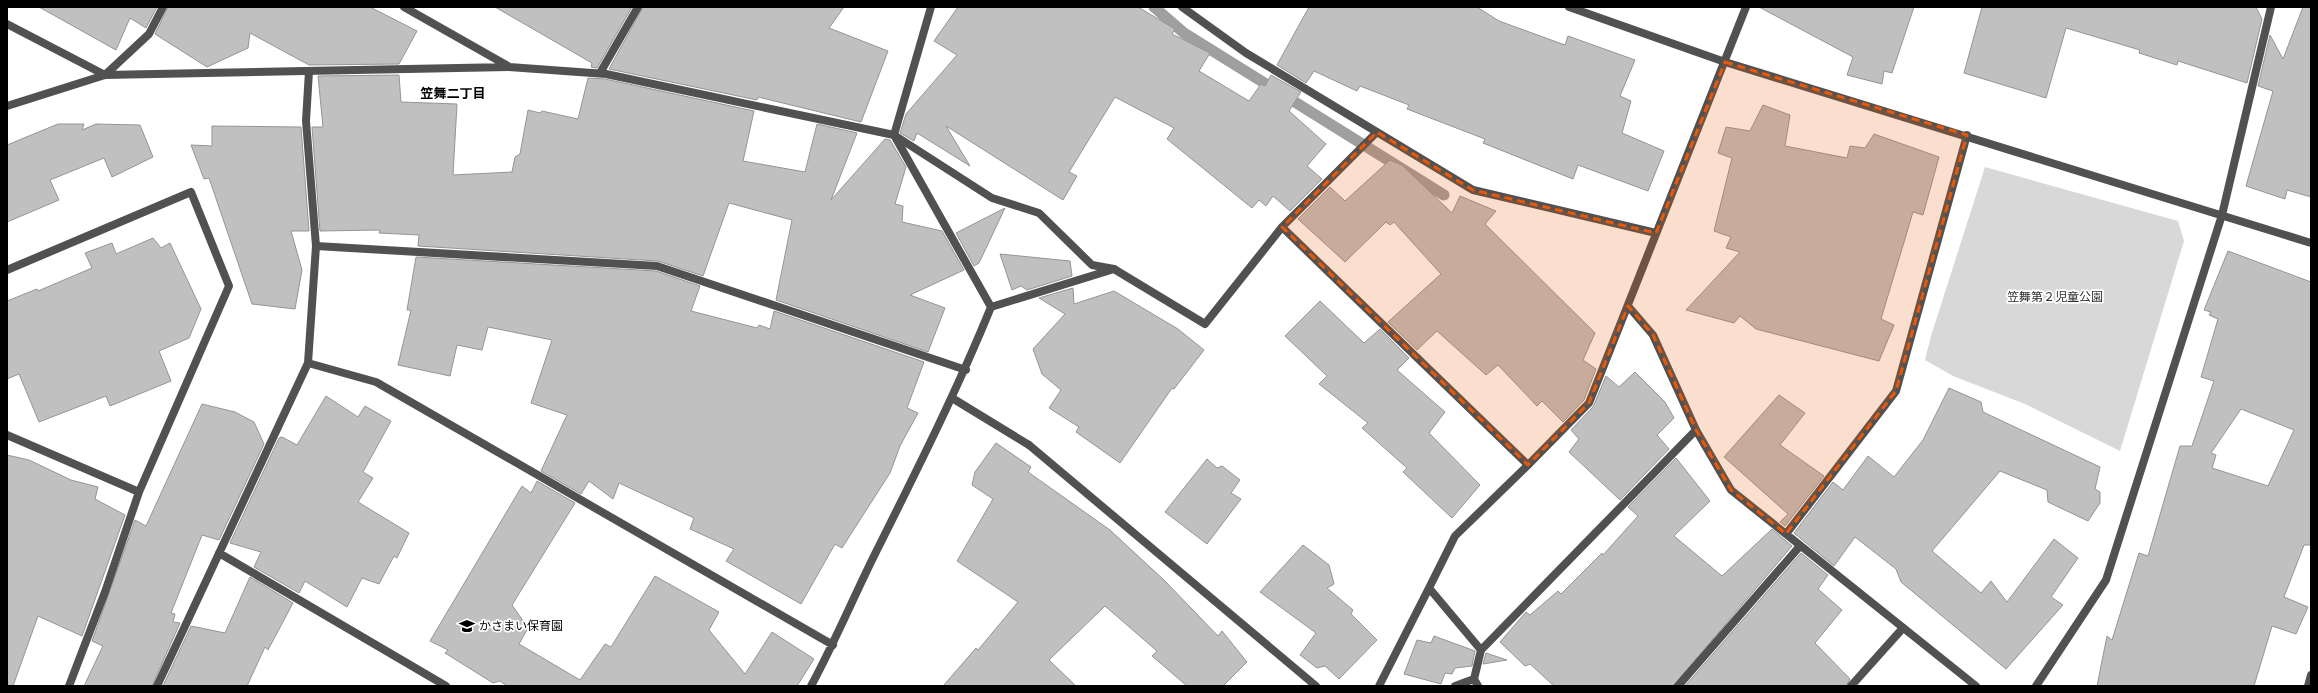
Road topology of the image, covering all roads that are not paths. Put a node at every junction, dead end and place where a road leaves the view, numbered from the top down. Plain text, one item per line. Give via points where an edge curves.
1 (164, 7) edge
2 (404, 7) edge
3 (638, 7) edge
4 (931, 7) edge
5 (1182, 7) edge
6 (1569, 7) edge
7 (1746, 7) edge
8 (2271, 7) edge
9 (7, 24) edge
10 (1725, 62) junction
11 (509, 67) junction
12 (309, 71) junction
13 (600, 74) junction
14 (105, 75) junction
15 (7, 106) edge
16 (1377, 132) junction
17 (894, 135) junction
18 (1967, 135) junction
19 (2222, 215) junction
20 (1282, 227) junction
21 (1656, 233) junction
22 (2311, 243) edge
23 (316, 246) junction
24 (1114, 269) junction
25 (7, 270) edge
26 (1628, 306) junction
27 (991, 307) junction
28 (308, 363) junction
29 (966, 370) junction
30 (952, 398) junction
31 (1696, 430) junction
32 (7, 435) edge
33 (1528, 465) junction
34 (139, 492) junction
35 (1786, 534) junction
36 (1800, 546) junction
37 (219, 553) junction
38 (1429, 588) junction
39 (1903, 628) junction
40 (833, 644) junction
41 (1481, 650) junction
42 (2311, 674) edge
43 (1476, 682) edge
44 (69, 686) edge
45 (157, 686) edge
46 (446, 686) edge
47 (810, 686) edge
48 (1316, 686) edge
49 (1379, 686) edge
50 (1455, 686) edge
51 (1678, 686) edge
52 (1851, 686) edge
53 (1976, 686) edge
54 (2036, 686) edge
55 (2308, 686) edge

1 - 14 street via 149,34
2 - 11 street
3 - 13 street
4 - 17 street
5 - 16 street via 1246,52
6 - 10 street
7 - 10 street
8 - 19 street
9 - 14 street
10 - 18 street
10 - 21 street
11 - 12 street
11 - 13 street
12 - 14 street
12 - 23 street via 306,121
13 - 17 street
14 - 15 street
16 - 20 street
16 - 21 street via 1473,190
17 - 24 street via 992,198 1039,213 1092,264
17 - 27 street
18 - 19 street
18 - 35 street via 1896,391
19 - 22 street
19 - 54 street via 2106,580
20 - 24 street via 1204,324
20 - 33 street
21 - 26 street
23 - 28 street
23 - 29 street via 657,266
24 - 27 street
25 - 34 street via 191,192 229,286
26 - 31 street via 1653,335
26 - 33 street via 1589,403
27 - 29 street
28 - 37 street
28 - 40 street via 376,382
29 - 30 street
30 - 40 street
30 - 48 street via 1028,445
31 - 35 street via 1731,490
31 - 41 street
32 - 34 street
33 - 38 street via 1455,536
34 - 44 street
35 - 36 street
36 - 39 street
36 - 51 street
37 - 45 street
37 - 46 street
38 - 41 street
38 - 49 street
39 - 52 street
39 - 53 street
40 - 47 street
41 - 43 street
42 - 55 street
43 - 50 street

